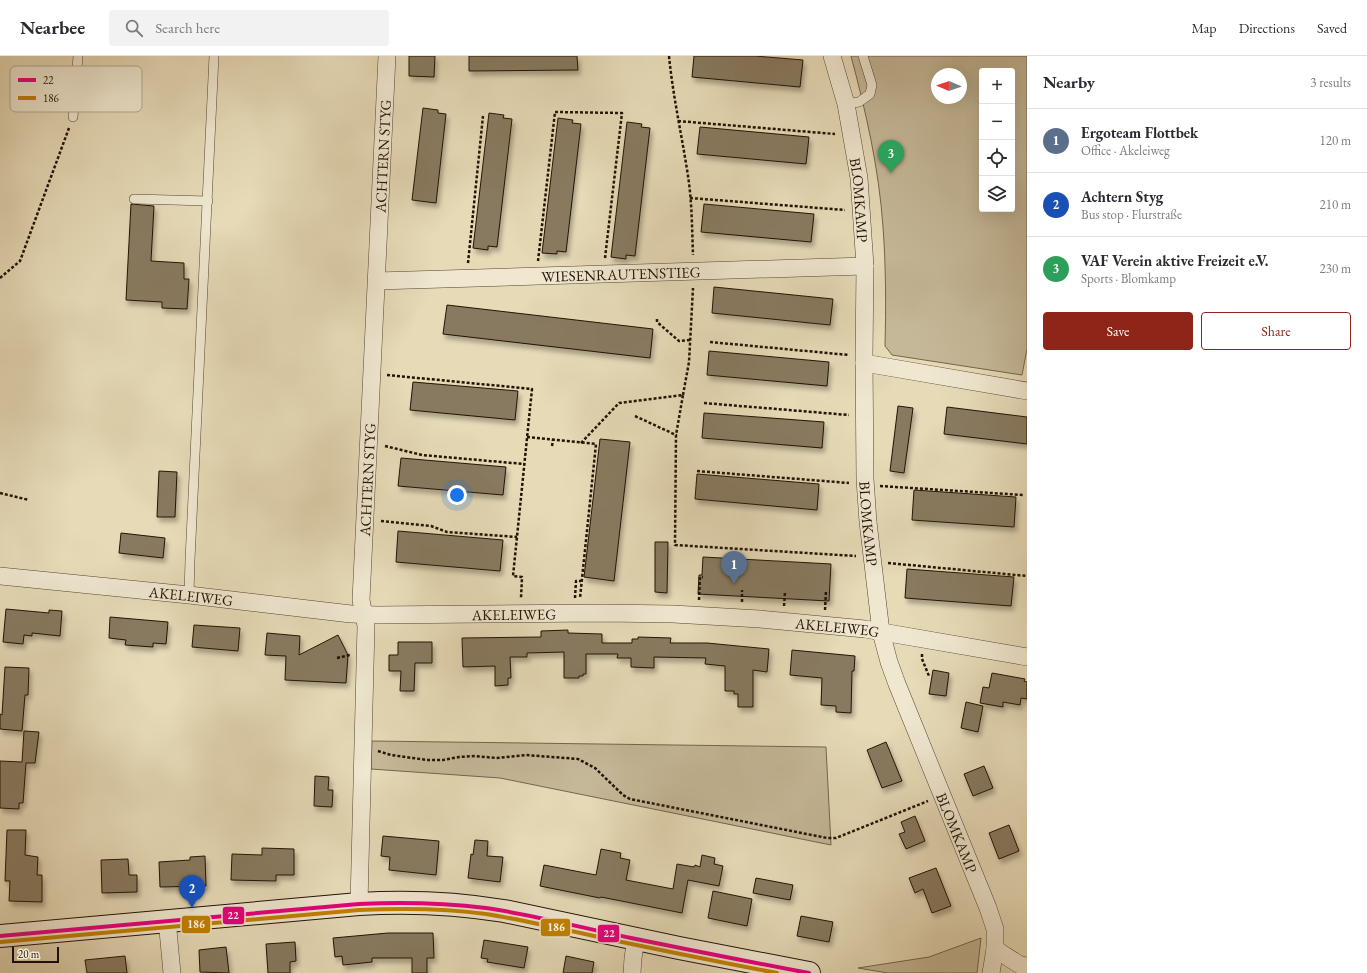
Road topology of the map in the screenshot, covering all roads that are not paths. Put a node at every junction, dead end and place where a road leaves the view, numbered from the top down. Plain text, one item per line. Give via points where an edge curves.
1 (78, 56) edge
2 (214, 56) edge
3 (387, 56) edge
4 (832, 56) edge
5 (863, 56) edge
6 (77, 66) edge
7 (846, 104) junction
8 (73, 112) edge
9 (73, 117) road end
10 (134, 199) dead end
11 (208, 201) junction
12 (865, 266) junction
13 (377, 281) junction
14 (864, 360) junction
15 (1027, 391) edge
16 (0, 576) edge
17 (189, 595) junction
18 (363, 614) junction
19 (881, 632) junction
20 (1027, 657) edge
21 (359, 904) junction
22 (167, 920) junction
23 (0, 936) edge
24 (636, 939) junction
25 (995, 949) junction
26 (1027, 966) edge
27 (172, 973) edge
28 (632, 973) edge
29 (809, 973) edge
30 (991, 973) edge

1 - 6 lane
2 - 11 lane
3 - 13 street, ACHTERN STYG
4 - 7 street, BLOMKAMP
5 - 7 lane via 872,85 870,94 858,102
7 - 12 street, BLOMKAMP via 859,178
8 - 9 lane
10 - 11 lane
11 - 17 lane
12 - 13 street, WIESENRAUTENSTIEG
12 - 14 street, BLOMKAMP
13 - 18 street, ACHTERN STYG via 361,600
14 - 15 street
14 - 19 street, BLOMKAMP via 865,416 857,484 872,557
16 - 17 street, AKELEIWEG
17 - 18 street, AKELEIWEG
18 - 19 street, AKELEIWEG via 673,614 768,620
18 - 21 street, ACHTERN STYG via 366,626
19 - 20 street, AKELEIWEG
19 - 25 street, BLOMKAMP via 897,684 988,908 995,929
21 - 22 street
21 - 24 street via 418,903 482,908
22 - 23 street
22 - 27 street
24 - 28 street
24 - 29 street
25 - 26 street via 1020,965
25 - 30 street, BLOMKAMP

